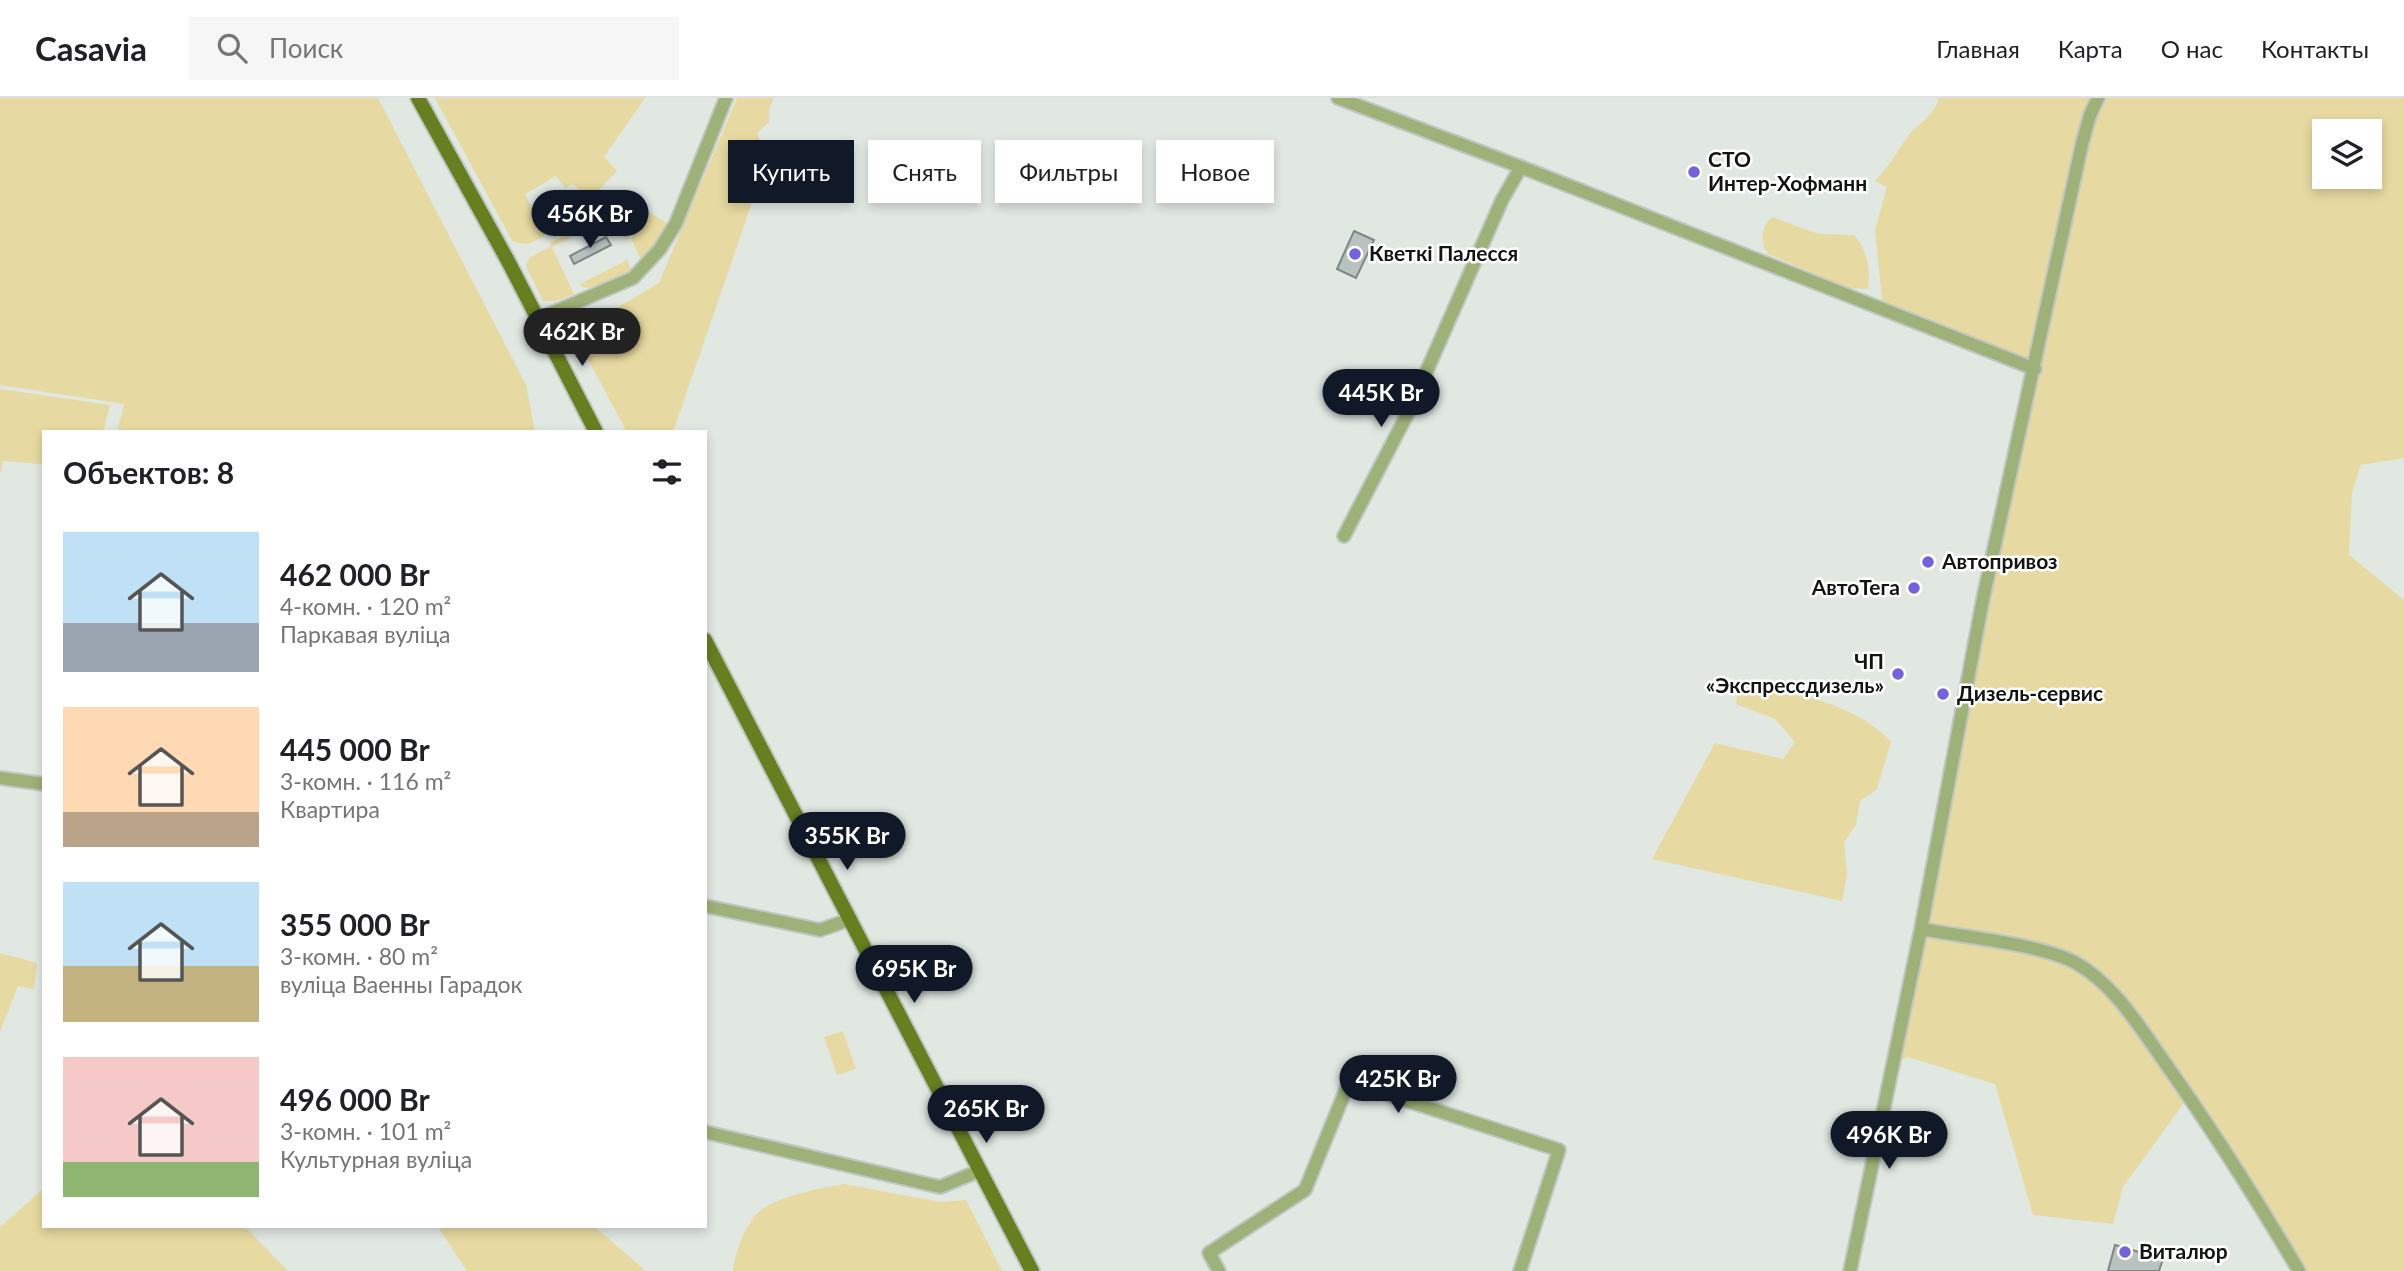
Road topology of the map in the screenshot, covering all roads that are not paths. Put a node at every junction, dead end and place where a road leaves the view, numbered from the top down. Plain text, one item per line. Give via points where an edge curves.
1 (418, 98) edge
2 (726, 98) edge
3 (1338, 98) edge
4 (2098, 98) edge
5 (1521, 167) junction
6 (537, 319) junction
7 (2035, 369) junction
8 (595, 430) edge
9 (1344, 536) dead end
10 (707, 644) edge
11 (0, 778) edge
12 (42, 784) edge
13 (707, 906) edge
14 (851, 919) junction
15 (1921, 929) junction
16 (707, 1132) edge
17 (979, 1171) junction
18 (1032, 1271) edge
19 (1219, 1271) edge
20 (1520, 1271) edge
21 (1850, 1271) edge
22 (2299, 1271) edge

1 - 6 main road
2 - 6 street via 676,223 660,249 633,278
3 - 5 street
4 - 7 street via 2082,144
5 - 7 street
5 - 9 street via 1502,200 1410,409
6 - 8 main road
7 - 15 street via 1983,599
10 - 14 main road
11 - 12 street
13 - 14 street via 820,930
14 - 17 main road
15 - 21 street
15 - 22 street via 2048,952 2076,963 2096,978 2137,1023 2189,1096
16 - 17 street via 940,1187
17 - 18 main road
19 - 20 street via 1209,1253 1304,1190 1349,1082 1559,1150

